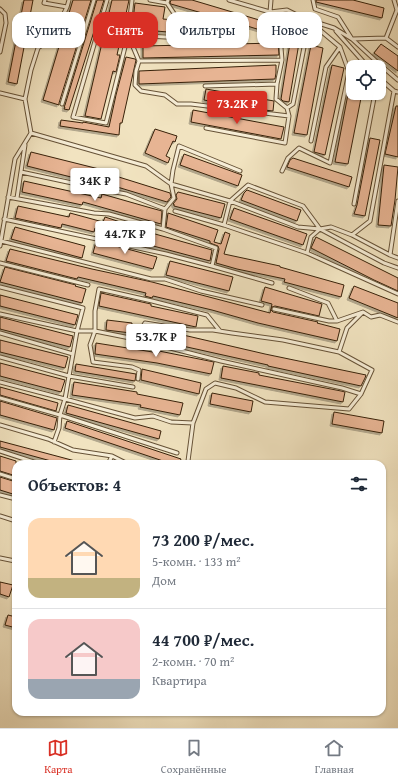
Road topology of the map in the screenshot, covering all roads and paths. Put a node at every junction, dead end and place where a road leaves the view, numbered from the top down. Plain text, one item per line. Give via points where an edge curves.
1 (44, 0) edge
2 (69, 0) edge
3 (94, 0) edge
4 (107, 0) edge
5 (132, 0) edge
6 (150, 0) edge
7 (229, 0) edge
8 (271, 0) edge
9 (313, 0) edge
10 (394, 0) edge
11 (168, 2) edge
12 (67, 7) junction
13 (0, 9) edge
14 (104, 12) edge
15 (131, 12) edge
16 (173, 12) edge
17 (270, 12) junction
18 (291, 12) edge
19 (322, 25) edge
20 (334, 28) junction
21 (322, 32) edge
22 (386, 38) junction
23 (352, 39) junction
24 (340, 47) junction
25 (398, 47) edge
26 (93, 48) edge
27 (125, 48) edge
28 (134, 48) edge
29 (281, 48) edge
30 (304, 48) edge
31 (0, 52) edge
32 (282, 60) junction
33 (362, 60) edge
34 (140, 61) junction
35 (398, 80) edge
36 (277, 84) junction
37 (386, 84) edge
38 (205, 86) dead end
39 (396, 92) edge
40 (0, 93) edge
41 (26, 99) junction
42 (374, 100) edge
43 (62, 104) dead end
44 (287, 108) junction
45 (289, 116) junction
46 (206, 128) dead end
47 (31, 133) junction
48 (311, 141) dead end
49 (25, 143) junction
50 (240, 171) dead end
51 (282, 171) dead end
52 (21, 172) junction
53 (171, 184) junction
54 (8, 197) junction
55 (17, 198) junction
56 (230, 201) junction
57 (398, 201) edge
58 (354, 204) dead end
59 (165, 209) junction
60 (175, 211) dead end
61 (4, 219) junction
62 (224, 225) junction
63 (163, 229) junction
64 (320, 229) junction
65 (352, 235) junction
66 (1, 241) edge
67 (0, 246) edge
68 (307, 253) junction
69 (390, 255) junction
70 (398, 258) edge
71 (0, 263) edge
72 (212, 266) junction
73 (398, 268) edge
74 (272, 282) dead end
75 (88, 285) dead end
76 (0, 287) edge
77 (289, 288) dead end
78 (398, 294) edge
79 (262, 305) dead end
80 (274, 309) dead end
81 (363, 312) junction
82 (0, 314) edge
83 (337, 321) junction
84 (398, 322) edge
85 (77, 331) junction
86 (95, 331) junction
87 (220, 331) junction
88 (0, 333) edge
89 (134, 339) junction
90 (339, 352) junction
91 (73, 354) junction
92 (0, 357) edge
93 (69, 376) junction
94 (138, 378) dead end
95 (0, 382) edge
96 (133, 387) dead end
97 (361, 394) junction
98 (0, 398) edge
99 (65, 399) junction
100 (60, 415) junction
101 (193, 423) junction
102 (0, 425) edge
103 (54, 442) junction
104 (0, 451) edge
105 (178, 453) dead end
106 (112, 456) junction
107 (28, 460) edge
108 (110, 460) edge
109 (120, 460) edge
110 (188, 460) edge
111 (0, 474) edge
112 (12, 478) edge
113 (0, 495) edge
114 (12, 498) edge
115 (0, 516) edge
116 (12, 520) edge
117 (0, 558) edge
118 (12, 561) edge

1 - 12 lane via 44,3
2 - 12 lane
3 - 43 lane
4 - 14 lane
5 - 15 lane
6 - 11 lane
7 - 17 lane
8 - 17 lane
9 - 23 lane via 315,10 338,17
10 - 22 lane via 397,10
11 - 16 lane
12 - 41 lane via 52,38 38,48
13 - 31 lane via 5,14 6,23
17 - 18 lane
19 - 20 lane
20 - 23 lane
20 - 33 lane
21 - 24 lane
22 - 23 lane
22 - 25 lane
23 - 35 lane
24 - 48 lane via 326,67
24 - 51 lane via 349,72 330,163 300,148 288,158
26 - 27 lane via 74,116 106,123
28 - 34 lane
29 - 32 lane
30 - 44 lane via 293,104
32 - 34 lane
32 - 36 lane
34 - 45 lane via 135,85 141,91 165,95 177,104
36 - 38 lane
36 - 44 lane via 276,99
37 - 39 lane
39 - 65 lane via 370,221
40 - 41 lane
41 - 47 lane
42 - 58 lane
44 - 45 lane
45 - 46 lane via 285,143
47 - 49 lane
47 - 53 lane via 146,166
49 - 52 lane
49 - 54 lane via 15,159
50 - 53 lane via 179,146
52 - 55 lane
52 - 59 lane via 126,194
53 - 56 lane
53 - 59 lane via 174,198
54 - 55 lane
54 - 61 lane
55 - 63 lane via 109,214
56 - 62 lane
56 - 64 lane via 298,227
56 - 64 lane via 248,185 303,206
57 - 69 lane
59 - 63 lane
60 - 62 lane
61 - 66 lane
61 - 72 lane
62 - 68 lane
63 - 72 lane via 216,248
64 - 65 lane via 331,227
64 - 68 lane via 311,236
64 - 73 lane
65 - 69 lane
66 - 67 lane
66 - 79 lane via 152,279 165,279 201,291
68 - 78 lane
69 - 70 lane
71 - 75 lane
72 - 74 lane
76 - 85 lane via 83,308
77 - 83 lane via 328,303
80 - 83 lane via 329,322
81 - 83 lane
81 - 84 lane via 370,317 380,315
81 - 90 lane via 347,328
82 - 85 lane
85 - 86 lane
85 - 91 lane
86 - 87 lane via 99,288 207,315
86 - 89 lane
86 - 94 lane via 90,345 93,362 132,367 139,370
87 - 89 lane via 190,330 145,323
87 - 90 lane via 283,340
88 - 91 lane
89 - 97 lane
90 - 97 lane via 372,370
91 - 93 lane
92 - 93 lane
93 - 96 lane
93 - 99 lane
95 - 99 lane
97 - 101 lane via 349,409 265,402 236,388 215,383 206,389
98 - 100 lane
99 - 100 lane
99 - 101 lane via 135,418 153,416 171,422
100 - 103 lane
100 - 105 lane
101 - 110 lane
102 - 103 lane
103 - 106 lane via 73,450
104 - 107 lane
106 - 108 lane
106 - 109 lane
111 - 112 lane
113 - 114 lane
115 - 116 lane
117 - 118 lane

